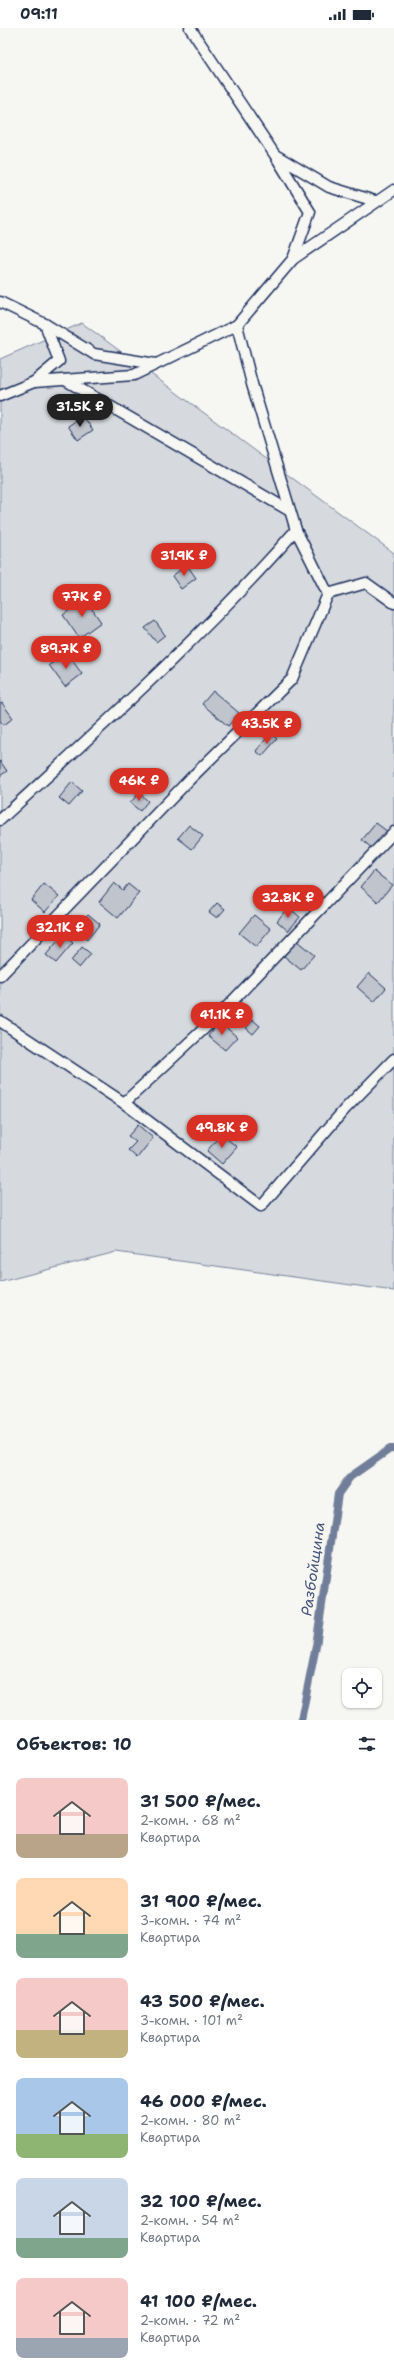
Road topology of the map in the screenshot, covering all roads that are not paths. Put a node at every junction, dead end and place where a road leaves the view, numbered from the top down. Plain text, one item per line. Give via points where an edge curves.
1 (190, 28) edge
2 (275, 155) junction
3 (394, 190) edge
4 (375, 201) junction
5 (293, 259) junction
6 (0, 302) edge
7 (45, 324) junction
8 (236, 325) junction
9 (156, 364) junction
10 (65, 380) junction
11 (34, 382) junction
12 (0, 396) edge
13 (290, 511) junction
14 (296, 530) junction
15 (328, 594) junction
16 (394, 603) edge
17 (0, 820) edge
18 (394, 832) edge
19 (0, 976) edge
20 (0, 1021) edge
21 (394, 1058) edge
22 (124, 1103) junction

1 - 2 lane
2 - 4 lane via 329,187
2 - 5 lane via 310,212
3 - 4 lane
4 - 5 lane
5 - 8 lane
6 - 7 lane
7 - 9 lane via 94,354
7 - 11 lane via 59,361
8 - 9 lane
8 - 13 lane
9 - 10 lane via 134,375
10 - 11 lane
10 - 13 lane
11 - 12 lane
13 - 14 lane
14 - 15 lane
14 - 17 lane via 263,568 178,655
15 - 16 lane via 366,583
15 - 19 lane via 292,679 190,779
18 - 22 lane via 222,1012
20 - 22 lane
21 - 22 lane via 345,1109 261,1206

